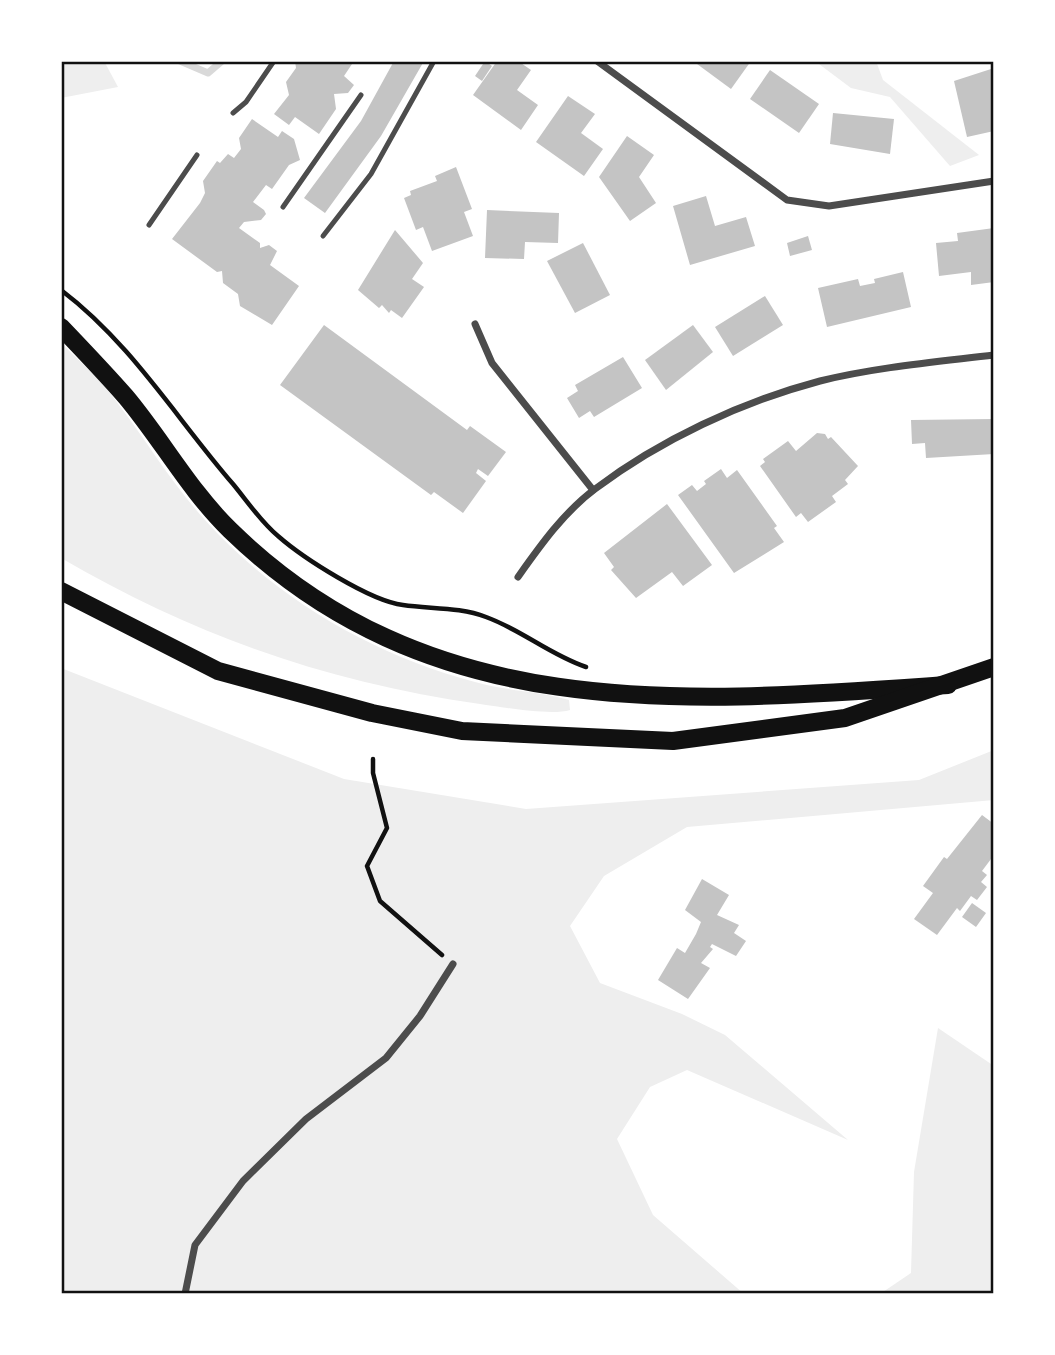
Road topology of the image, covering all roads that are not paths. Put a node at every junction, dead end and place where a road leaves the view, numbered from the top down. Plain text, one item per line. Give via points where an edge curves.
1 (274, 61) edge
2 (435, 61) edge
3 (597, 61) edge
4 (361, 95) dead end
5 (233, 113) dead end
6 (197, 155) dead end
7 (994, 181) edge
8 (283, 207) dead end
9 (149, 225) dead end
10 (323, 236) dead end
11 (475, 324) dead end
12 (61, 327) edge
13 (994, 355) edge
14 (593, 490) junction
15 (518, 577) dead end
16 (61, 591) edge
17 (994, 667) edge
18 (948, 685) junction
19 (453, 964) road end
20 (185, 1294) edge

1 - 5 lane
2 - 10 lane via 371,174
3 - 7 street via 787,200 829,206
4 - 8 lane
6 - 9 lane
11 - 14 street via 492,363
12 - 18 main road via 125,397 208,506 256,553 342,615 428,657 545,685 672,696 804,695
13 - 14 street via 902,365 819,382 740,408 664,444
14 - 15 street via 550,533
16 - 18 main road via 218,671 372,713 462,731 673,741 845,718
17 - 18 main road
19 - 20 street via 421,1016 386,1058 306,1119 243,1181 195,1245

